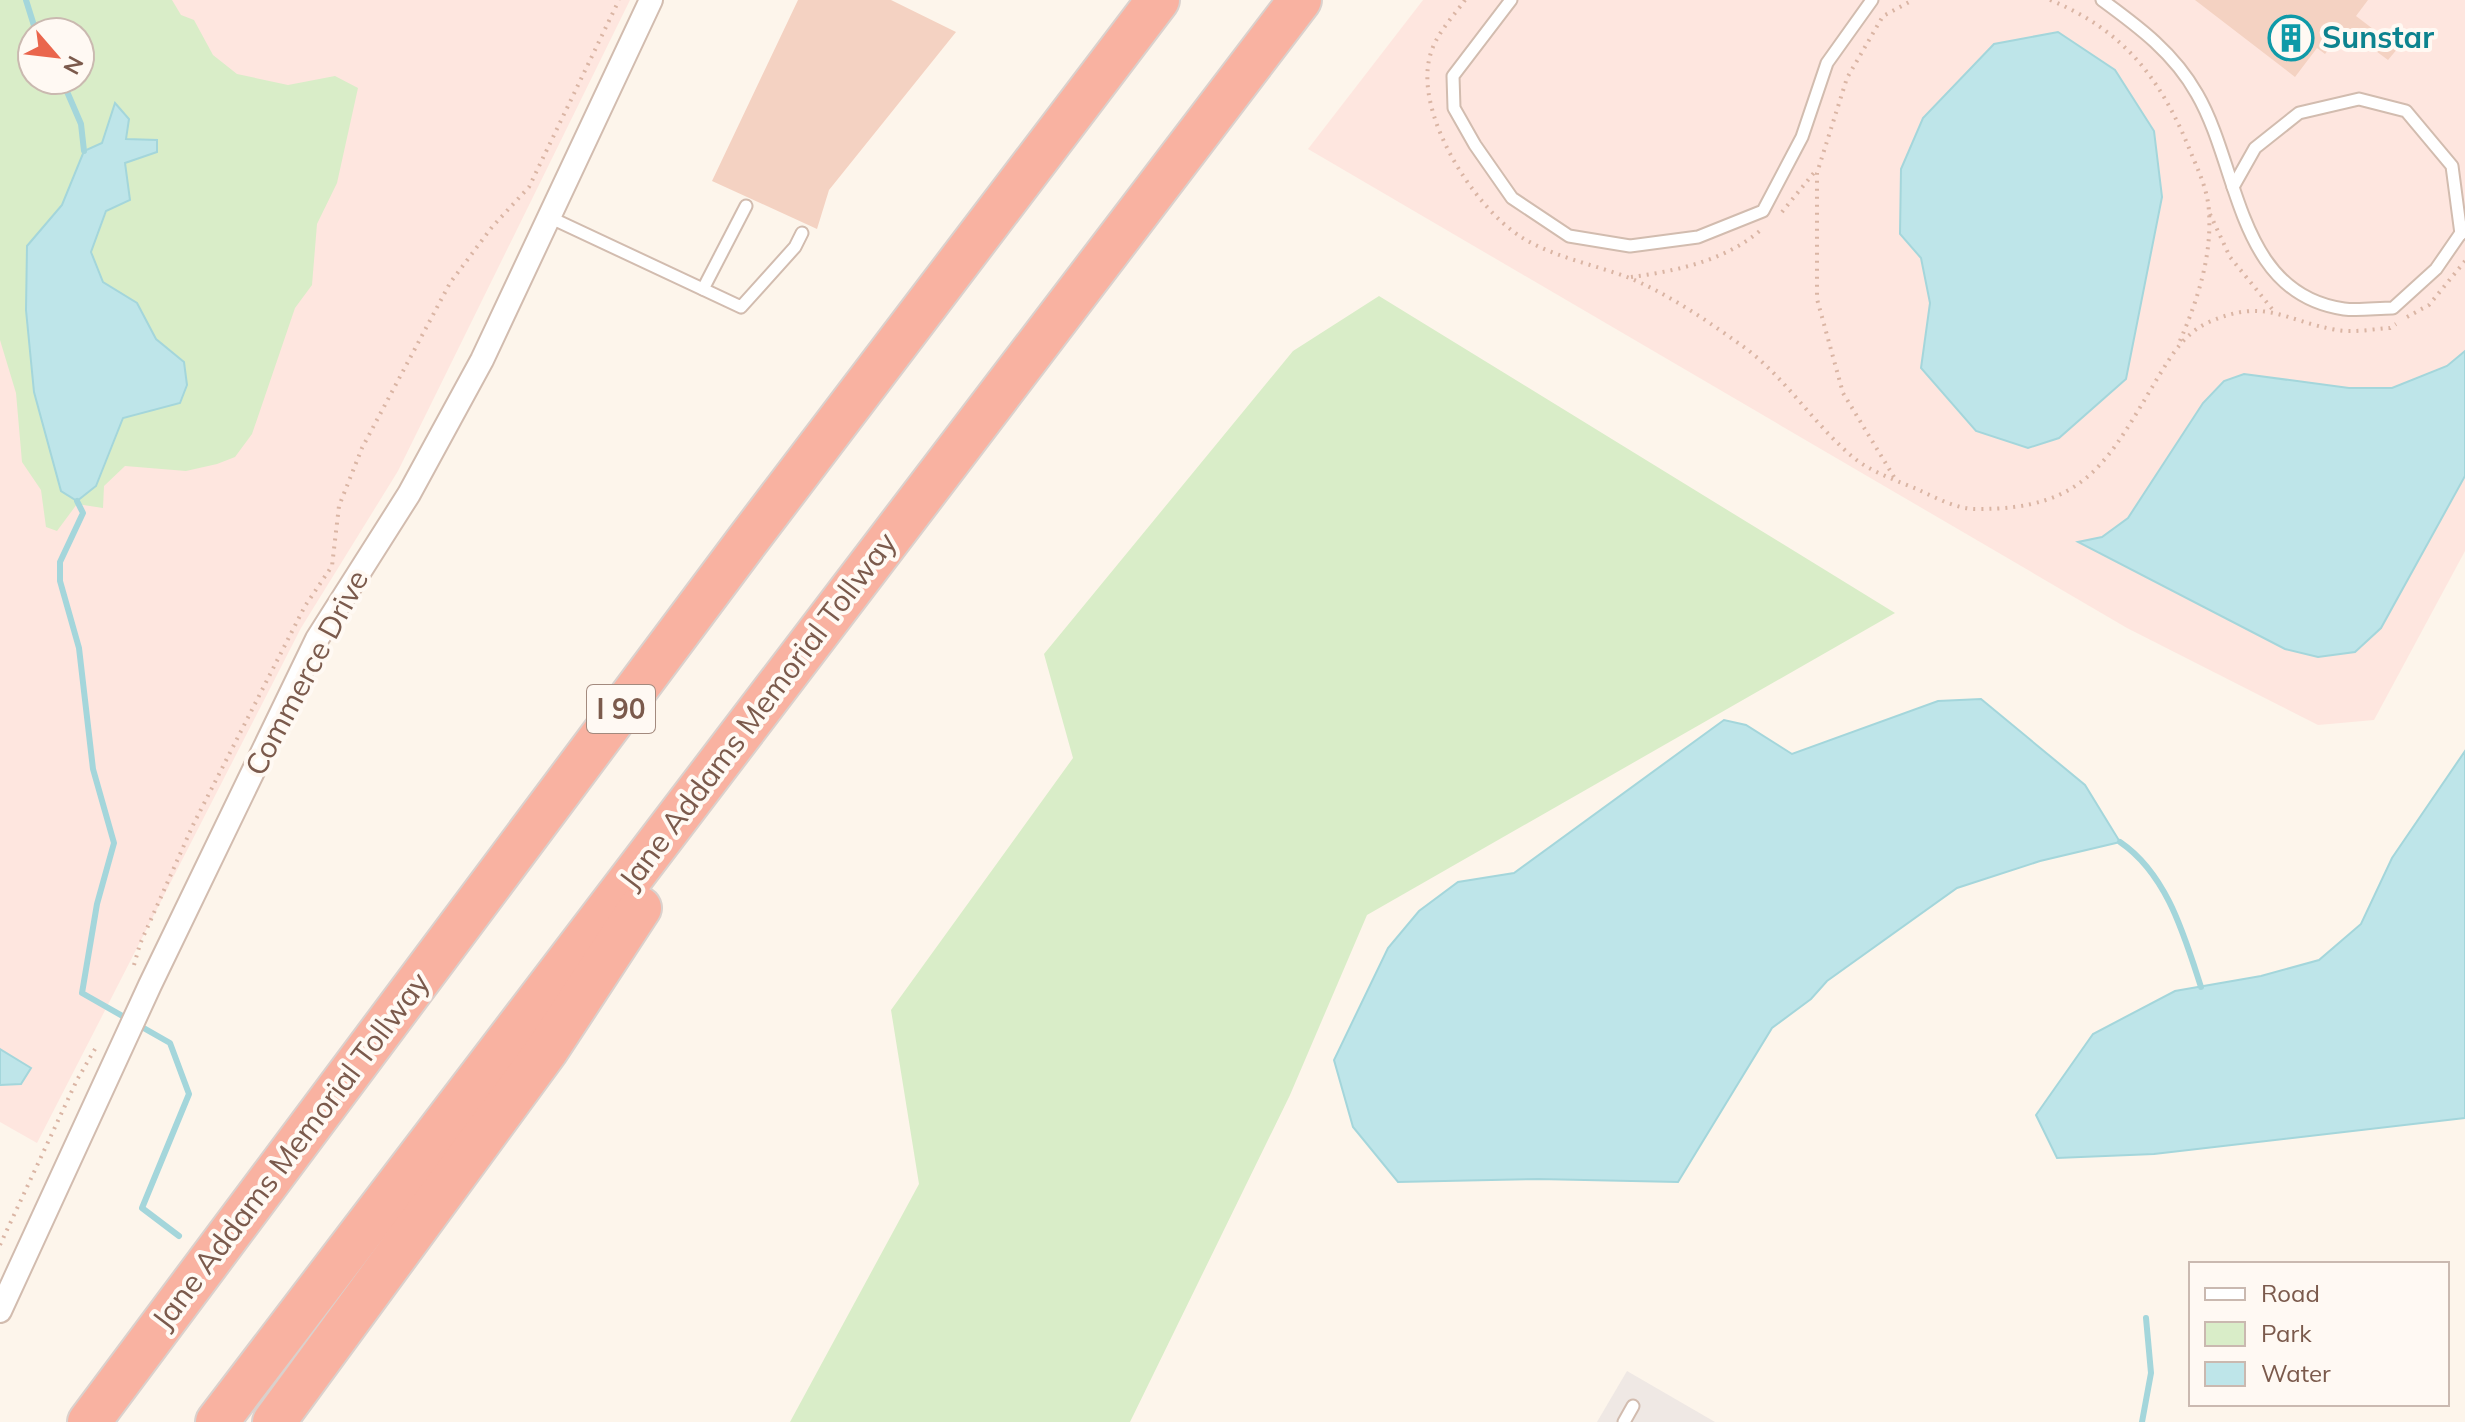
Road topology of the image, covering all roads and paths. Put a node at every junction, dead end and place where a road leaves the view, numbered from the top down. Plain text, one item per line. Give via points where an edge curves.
1 (619, 0) edge
2 (651, 0) edge
3 (1158, 0) edge
4 (1300, 0) edge
5 (1465, 0) edge
6 (1511, 0) edge
7 (1872, 0) edge
8 (1913, 0) edge
9 (2050, 0) edge
10 (2102, 0) edge
11 (2233, 187) junction
12 (746, 206) dead end
13 (2209, 212) junction
14 (549, 217) junction
15 (2463, 230) edge
16 (802, 233) dead end
17 (2465, 261) edge
18 (703, 289) junction
19 (2273, 310) junction
20 (2178, 343) junction
21 (1895, 479) junction
22 (838, 606) junction
23 (140, 982) junction
24 (101, 1040) dead end
25 (0, 1245) edge
26 (0, 1311) edge
27 (1633, 1406) dead end
28 (89, 1422) edge
29 (217, 1422) edge
30 (274, 1422) edge
31 (1624, 1422) edge

1 - 23 path via 529,187 450,283 362,448 339,506 332,566 305,606 193,825 140,944
2 - 14 street, Commerce Drive
3 - 28 highway, Jane Addams Memorial Tollway / I 90
4 - 22 highway, Jane Addams Memorial Tollway
5 - 21 path via 1434,45 1428,89 1458,174 1493,214 1522,238 1629,278 1710,322 1755,354 1856,460
6 - 7 lane via 1453,76 1454,108 1512,198 1569,236 1630,246 1698,237 1763,211 1802,137 1827,63
8 - 21 path via 1883,16 1847,78 1817,173 1817,299 1843,393
9 - 13 path via 2080,12 2154,77 2177,116
10 - 11 lane via 2157,40 2198,94
11 - 15 lane via 2259,253 2290,290 2343,309 2393,308 2436,269
11 - 15 lane via 2255,148 2299,113 2359,99 2406,111 2452,166
12 - 18 lane
13 - 19 path via 2230,257
13 - 20 path via 2206,261
14 - 18 lane
14 - 23 street, Commerce Drive via 460,400 409,494 317,639
16 - 18 lane via 741,307
17 - 19 path via 2429,305 2390,328 2339,331
19 - 20 path via 2240,311 2206,323
20 - 21 path via 2115,449 2076,489 2029,506 1972,509
22 - 29 highway, Jane Addams Memorial Tollway
22 - 30 highway via 547,1050
23 - 26 street, Commerce Drive via 116,1058
24 - 25 path
27 - 31 lane

